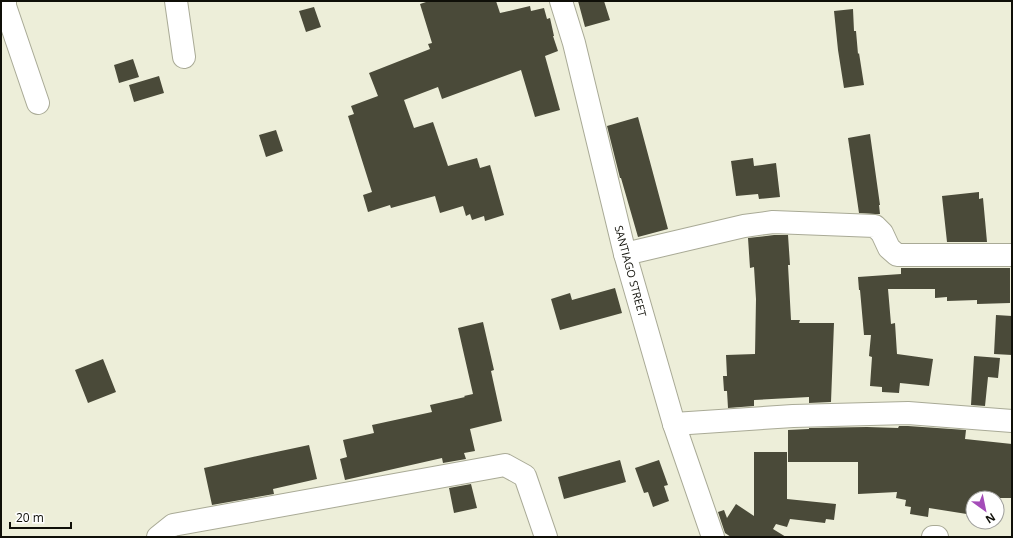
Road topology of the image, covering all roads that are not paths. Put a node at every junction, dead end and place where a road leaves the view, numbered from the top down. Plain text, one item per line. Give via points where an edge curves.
1 (5, 1) edge
2 (176, 1) edge
3 (561, 1) edge
4 (184, 57) dead end
5 (38, 104) dead end
6 (626, 254) junction
7 (1012, 255) edge
8 (1012, 421) edge
9 (674, 424) junction
10 (158, 537) edge
11 (546, 537) edge
12 (713, 537) edge
13 (933, 537) edge
14 (937, 537) edge

1 - 5 street
2 - 4 street
3 - 6 street, SANTIAGO STREET via 574,43
6 - 7 street via 744,226 773,222 875,226 882,233 889,248 897,254
6 - 9 street, SANTIAGO STREET
8 - 9 street via 908,413 793,416
9 - 12 street, SANTIAGO STREET
10 - 11 street via 173,525 505,465 525,476
13 - 14 street

